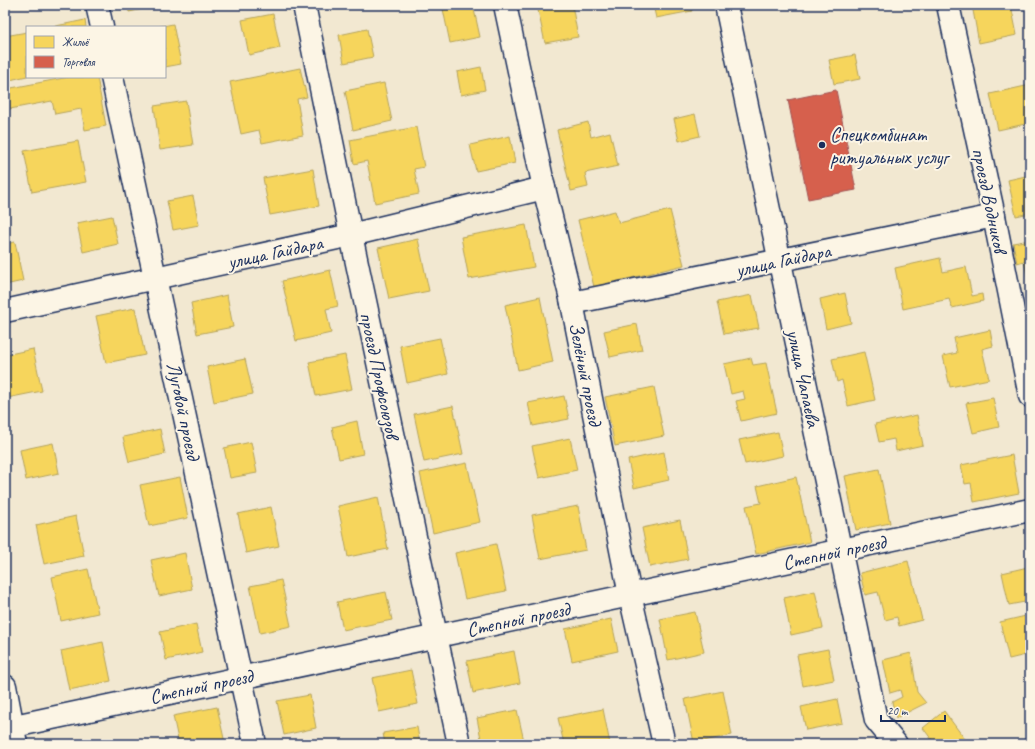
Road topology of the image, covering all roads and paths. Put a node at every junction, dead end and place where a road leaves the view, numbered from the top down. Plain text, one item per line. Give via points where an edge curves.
1 (97, 5) edge
2 (304, 5) edge
3 (506, 5) edge
4 (726, 5) edge
5 (948, 5) edge
6 (102, 26) edge
7 (112, 78) edge
8 (544, 188) junction
9 (994, 216) junction
10 (351, 235) junction
11 (780, 260) junction
12 (155, 278) junction
13 (572, 303) junction
14 (5, 311) edge
15 (1030, 396) edge
16 (1030, 510) edge
17 (840, 550) junction
18 (630, 595) junction
19 (436, 636) junction
20 (242, 677) junction
21 (5, 686) edge
22 (11, 732) edge
23 (255, 744) edge
24 (458, 744) edge
25 (664, 744) edge
26 (896, 744) edge

1 - 6 street
2 - 10 street, проезд Профсоюзов
3 - 8 street, Зелёный проезд
4 - 11 street, улица Чапаева
5 - 9 street, проезд Водников
7 - 12 street, Луговой проезд
8 - 10 street, улица Гайдара
8 - 13 street, Зелёный проезд
9 - 11 street, улица Гайдара
9 - 15 street, проезд Водников
10 - 12 street, улица Гайдара
10 - 19 street, проезд Профсоюзов
11 - 13 street, улица Гайдара
11 - 17 street, улица Чапаева
12 - 14 street, улица Гайдара
12 - 20 street, Луговой проезд
13 - 18 street, Зелёный проезд
16 - 17 street, Степной проезд
17 - 18 street, Степной проезд
17 - 26 street, улица Чапаева via 876,720
18 - 19 street, Степной проезд
18 - 25 street, Зелёный проезд
19 - 20 street, Степной проезд
19 - 24 street, проезд Профсоюзов
20 - 22 street, Степной проезд
20 - 23 street, Луговой проезд
21 - 22 street

